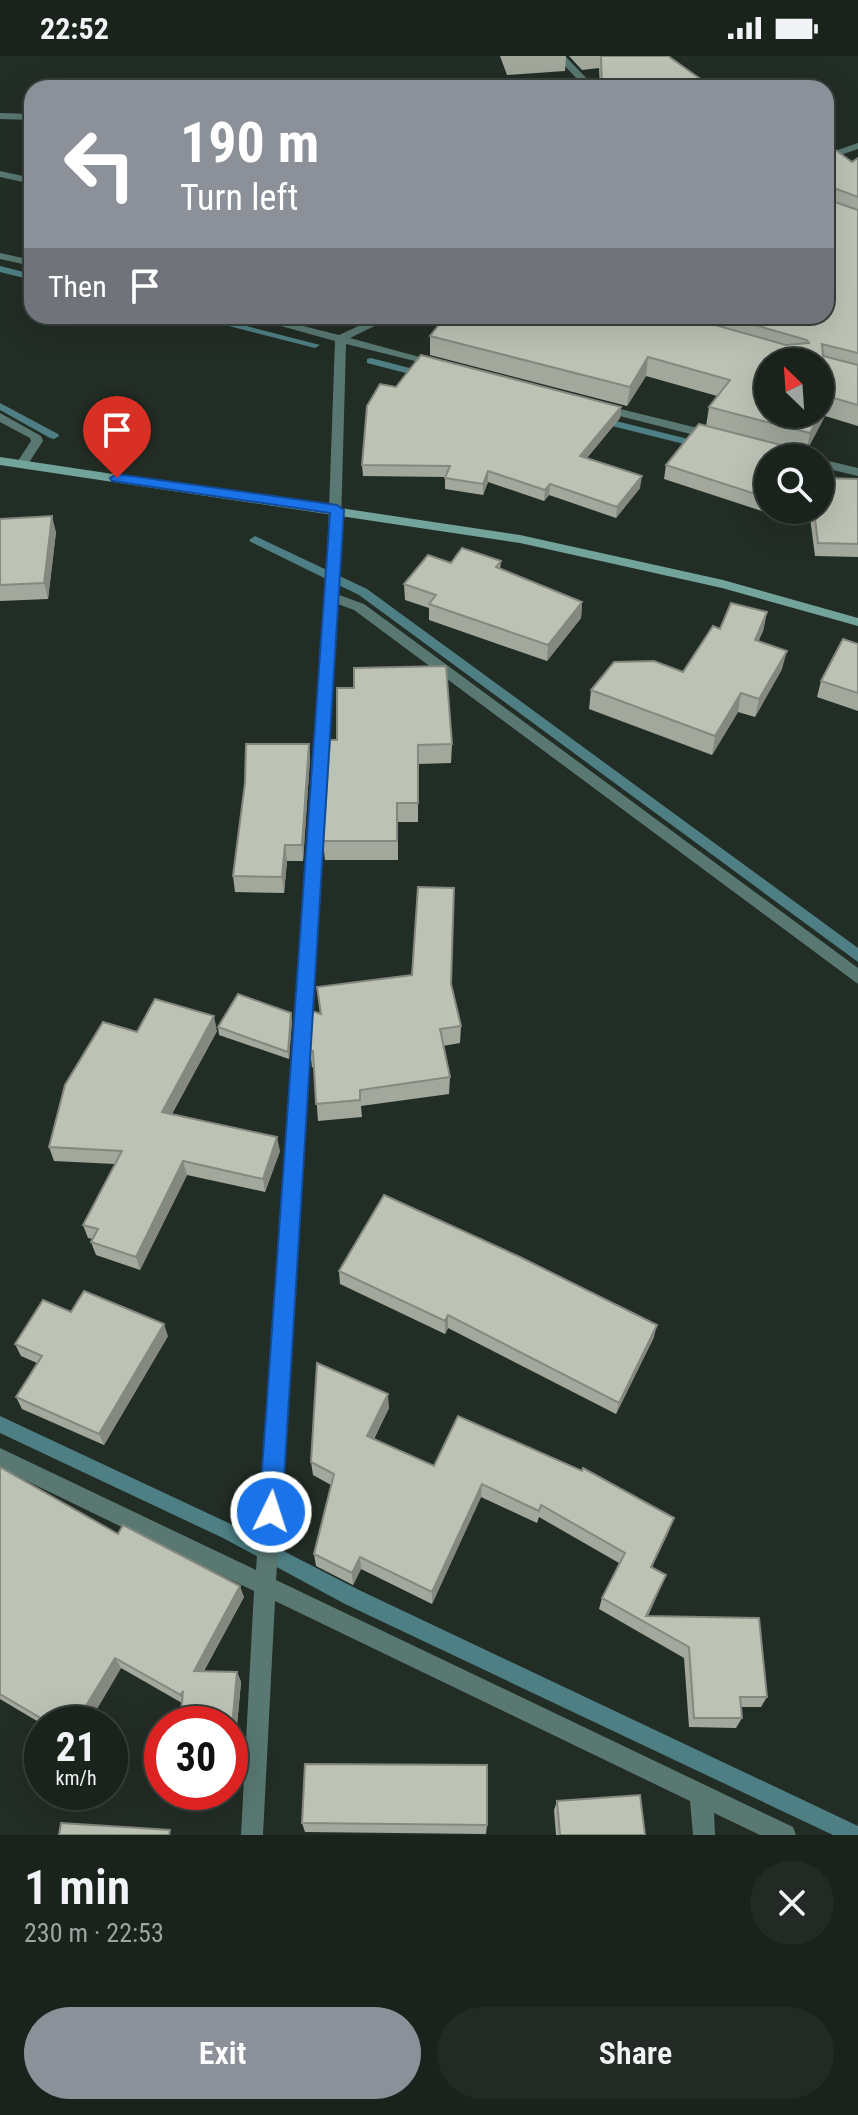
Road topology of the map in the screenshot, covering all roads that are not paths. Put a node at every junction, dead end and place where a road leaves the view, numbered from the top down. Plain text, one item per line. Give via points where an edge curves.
1 (560, 56) edge
2 (583, 80) edge
3 (0, 116) edge
4 (24, 117) edge
5 (858, 146) edge
6 (834, 154) edge
7 (0, 174) edge
8 (24, 179) edge
9 (0, 256) edge
10 (24, 261) edge
11 (284, 324) edge
12 (372, 324) edge
13 (341, 338) junction
14 (458, 369) edge
15 (590, 405) edge
16 (0, 417) edge
17 (725, 439) edge
18 (0, 461) edge
19 (22, 464) junction
20 (834, 466) edge
21 (858, 472) edge
22 (337, 510) junction
23 (332, 592) junction
24 (858, 622) edge
25 (858, 977) edge
26 (0, 1458) edge
27 (267, 1565) junction
28 (701, 1795) junction
29 (252, 1835) edge
30 (704, 1835) edge
31 (785, 1835) edge

1 - 2 street
3 - 4 street
5 - 6 street
7 - 8 street
9 - 10 street
11 - 13 street
12 - 13 street
13 - 14 street
13 - 22 street
15 - 17 street
16 - 19 street via 35,436
18 - 19 street
19 - 22 street
20 - 21 street
22 - 23 street
22 - 24 street via 520,539 723,584
23 - 25 street
23 - 27 street
26 - 27 street
27 - 28 street
27 - 29 street
28 - 30 street
28 - 31 street

